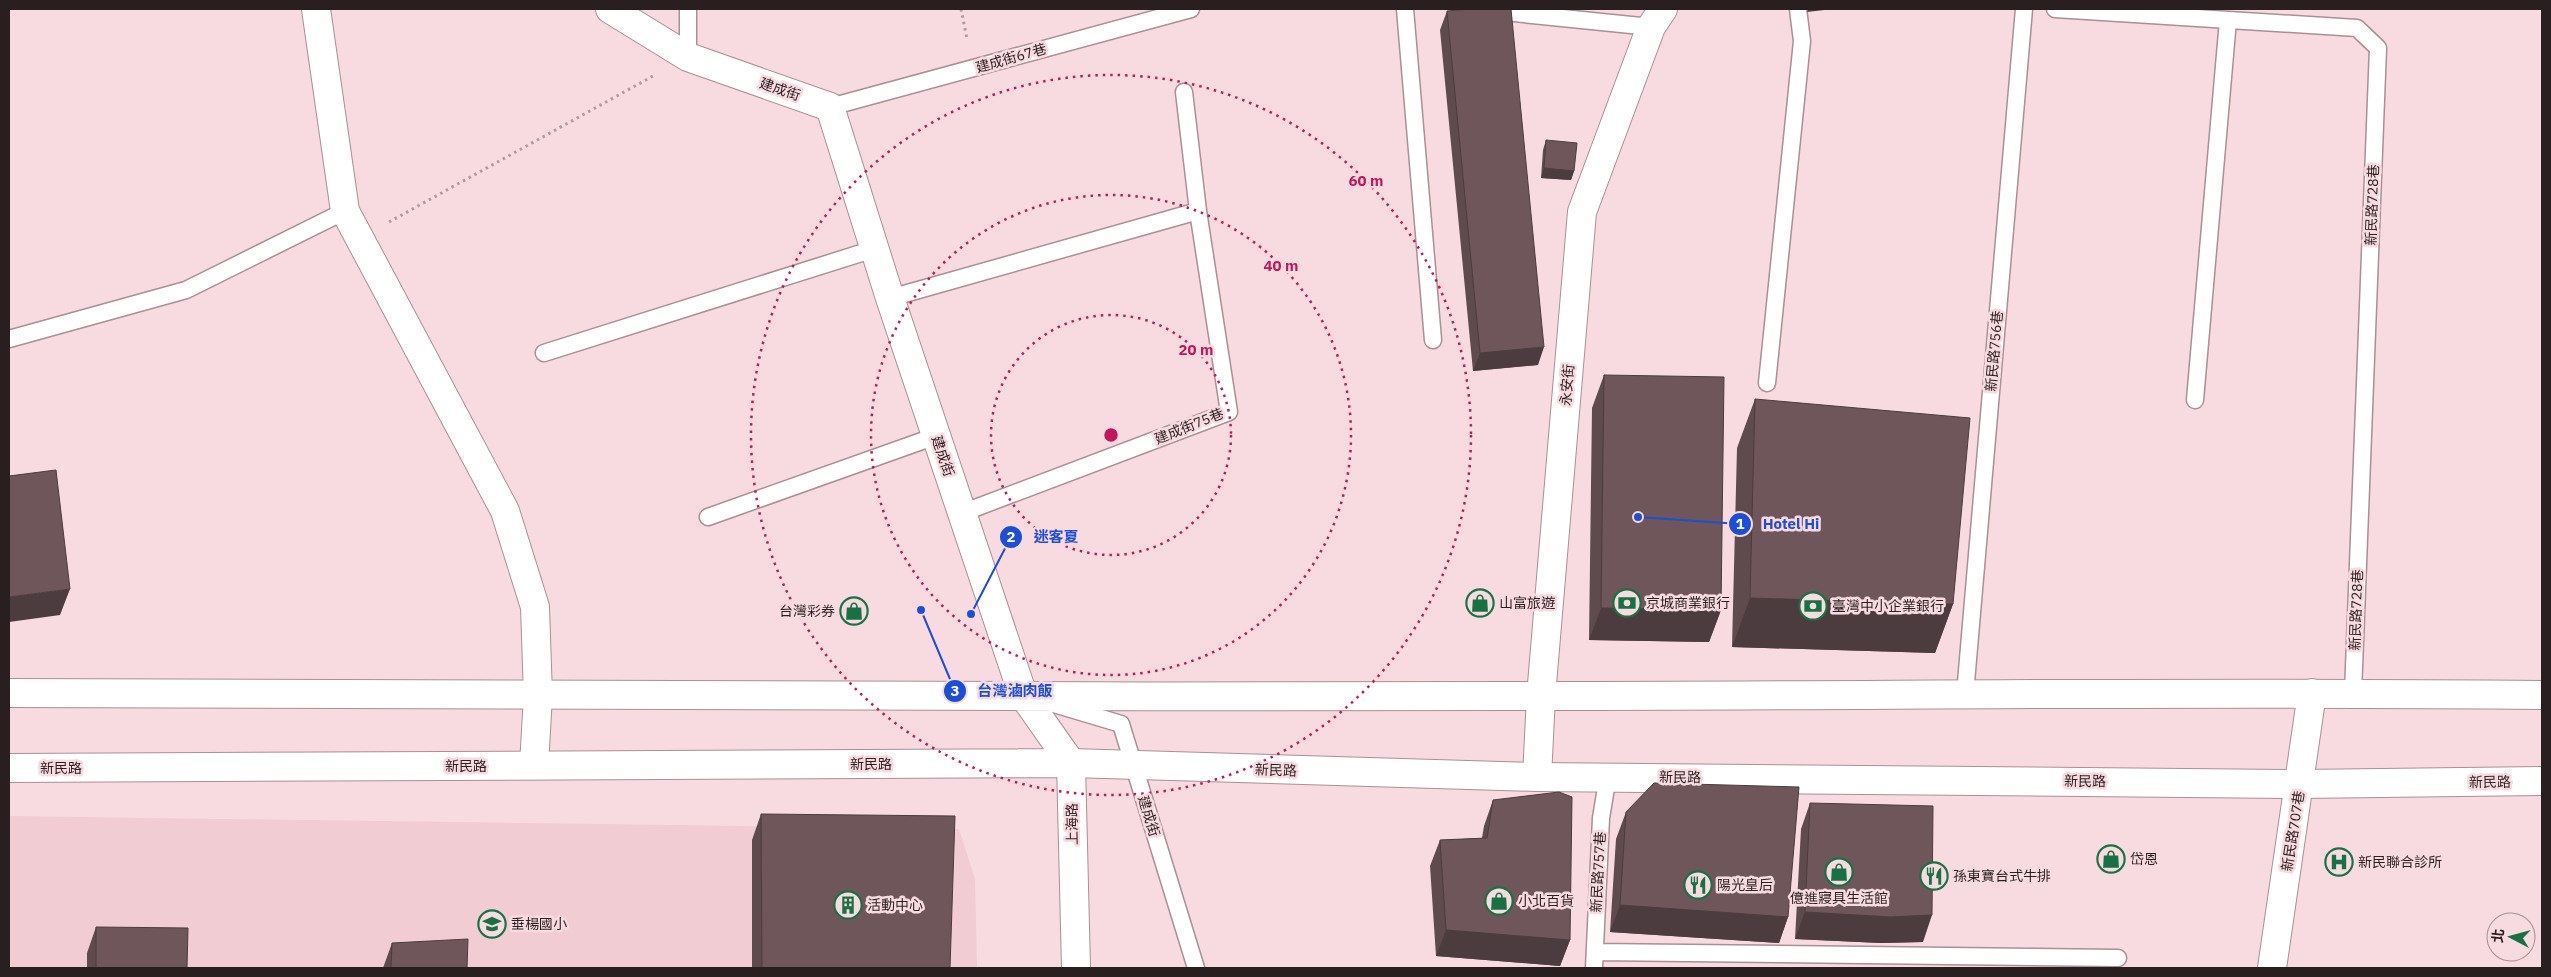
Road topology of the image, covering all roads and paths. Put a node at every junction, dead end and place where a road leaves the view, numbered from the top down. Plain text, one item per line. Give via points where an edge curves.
1 (316, 9) edge
2 (610, 9) edge
3 (688, 9) edge
4 (1191, 9) edge
5 (1405, 9) edge
6 (1474, 9) edge
7 (1798, 9) edge
8 (2024, 9) edge
9 (2055, 9) edge
10 (1657, 18) edge
11 (2228, 20) junction
12 (688, 57) junction
13 (1184, 92) dead end
14 (830, 107) junction
15 (345, 211) junction
16 (1198, 211) junction
17 (360, 238) junction
18 (874, 249) junction
19 (890, 298) junction
20 (9, 338) edge
21 (1433, 340) dead end
22 (544, 353) dead end
23 (1767, 383) dead end
24 (2195, 400) dead end
25 (936, 436) junction
26 (962, 513) junction
27 (708, 517) dead end
28 (9, 693) edge
29 (2312, 693) junction
30 (2353, 693) junction
31 (1965, 694) junction
32 (1023, 695) junction
33 (2542, 695) edge
34 (538, 696) junction
35 (1541, 696) junction
36 (1071, 763) junction
37 (534, 766) junction
38 (1133, 766) junction
39 (9, 768) edge
40 (1608, 776) junction
41 (1537, 777) junction
42 (2542, 781) edge
43 (2300, 784) junction
44 (2118, 958) dead end
45 (1594, 960) edge
46 (1076, 968) edge
47 (1196, 968) edge
48 (2272, 968) edge

1 - 15 street
2 - 12 street, 建成街
3 - 12 lane
4 - 14 lane, 建成街67巷
5 - 21 lane
6 - 10 lane
7 - 23 lane via 1802,41
8 - 31 lane, 新民路756巷
9 - 11 lane, 新民路728巷
10 - 35 street, 永安街 via 1582,212
11 - 24 lane
11 - 30 lane, 新民路728巷 via 2357,28 2378,48
12 - 14 street, 建成街
12 - 17 path
13 - 16 lane, 建成街75巷
14 - 18 street, 建成街
15 - 17 street
15 - 20 lane via 186,290
16 - 19 lane
16 - 26 lane, 建成街75巷 via 1229,412
17 - 34 street via 505,511 535,607
18 - 19 street, 建成街
18 - 22 lane
19 - 25 street, 建成街
25 - 26 street, 建成街
25 - 27 lane
26 - 32 street, 建成街
28 - 34 street
29 - 30 street
29 - 31 street
29 - 43 street, 新民路707巷
30 - 33 street
31 - 35 street
32 - 34 street
32 - 35 street
32 - 36 street
32 - 38 lane, 建成街 via 1121,724
34 - 37 street
35 - 41 street, 永安街
36 - 37 street, 新民路
36 - 38 street, 新民路
36 - 46 street, 上海路
37 - 39 street, 新民路
38 - 41 street, 新民路
38 - 47 lane, 建成街
40 - 41 street, 新民路
40 - 43 street, 新民路
40 - 45 lane, 新民路757巷 via 1601,818
42 - 43 street, 新民路
43 - 48 street, 新民路707巷
44 - 45 lane

